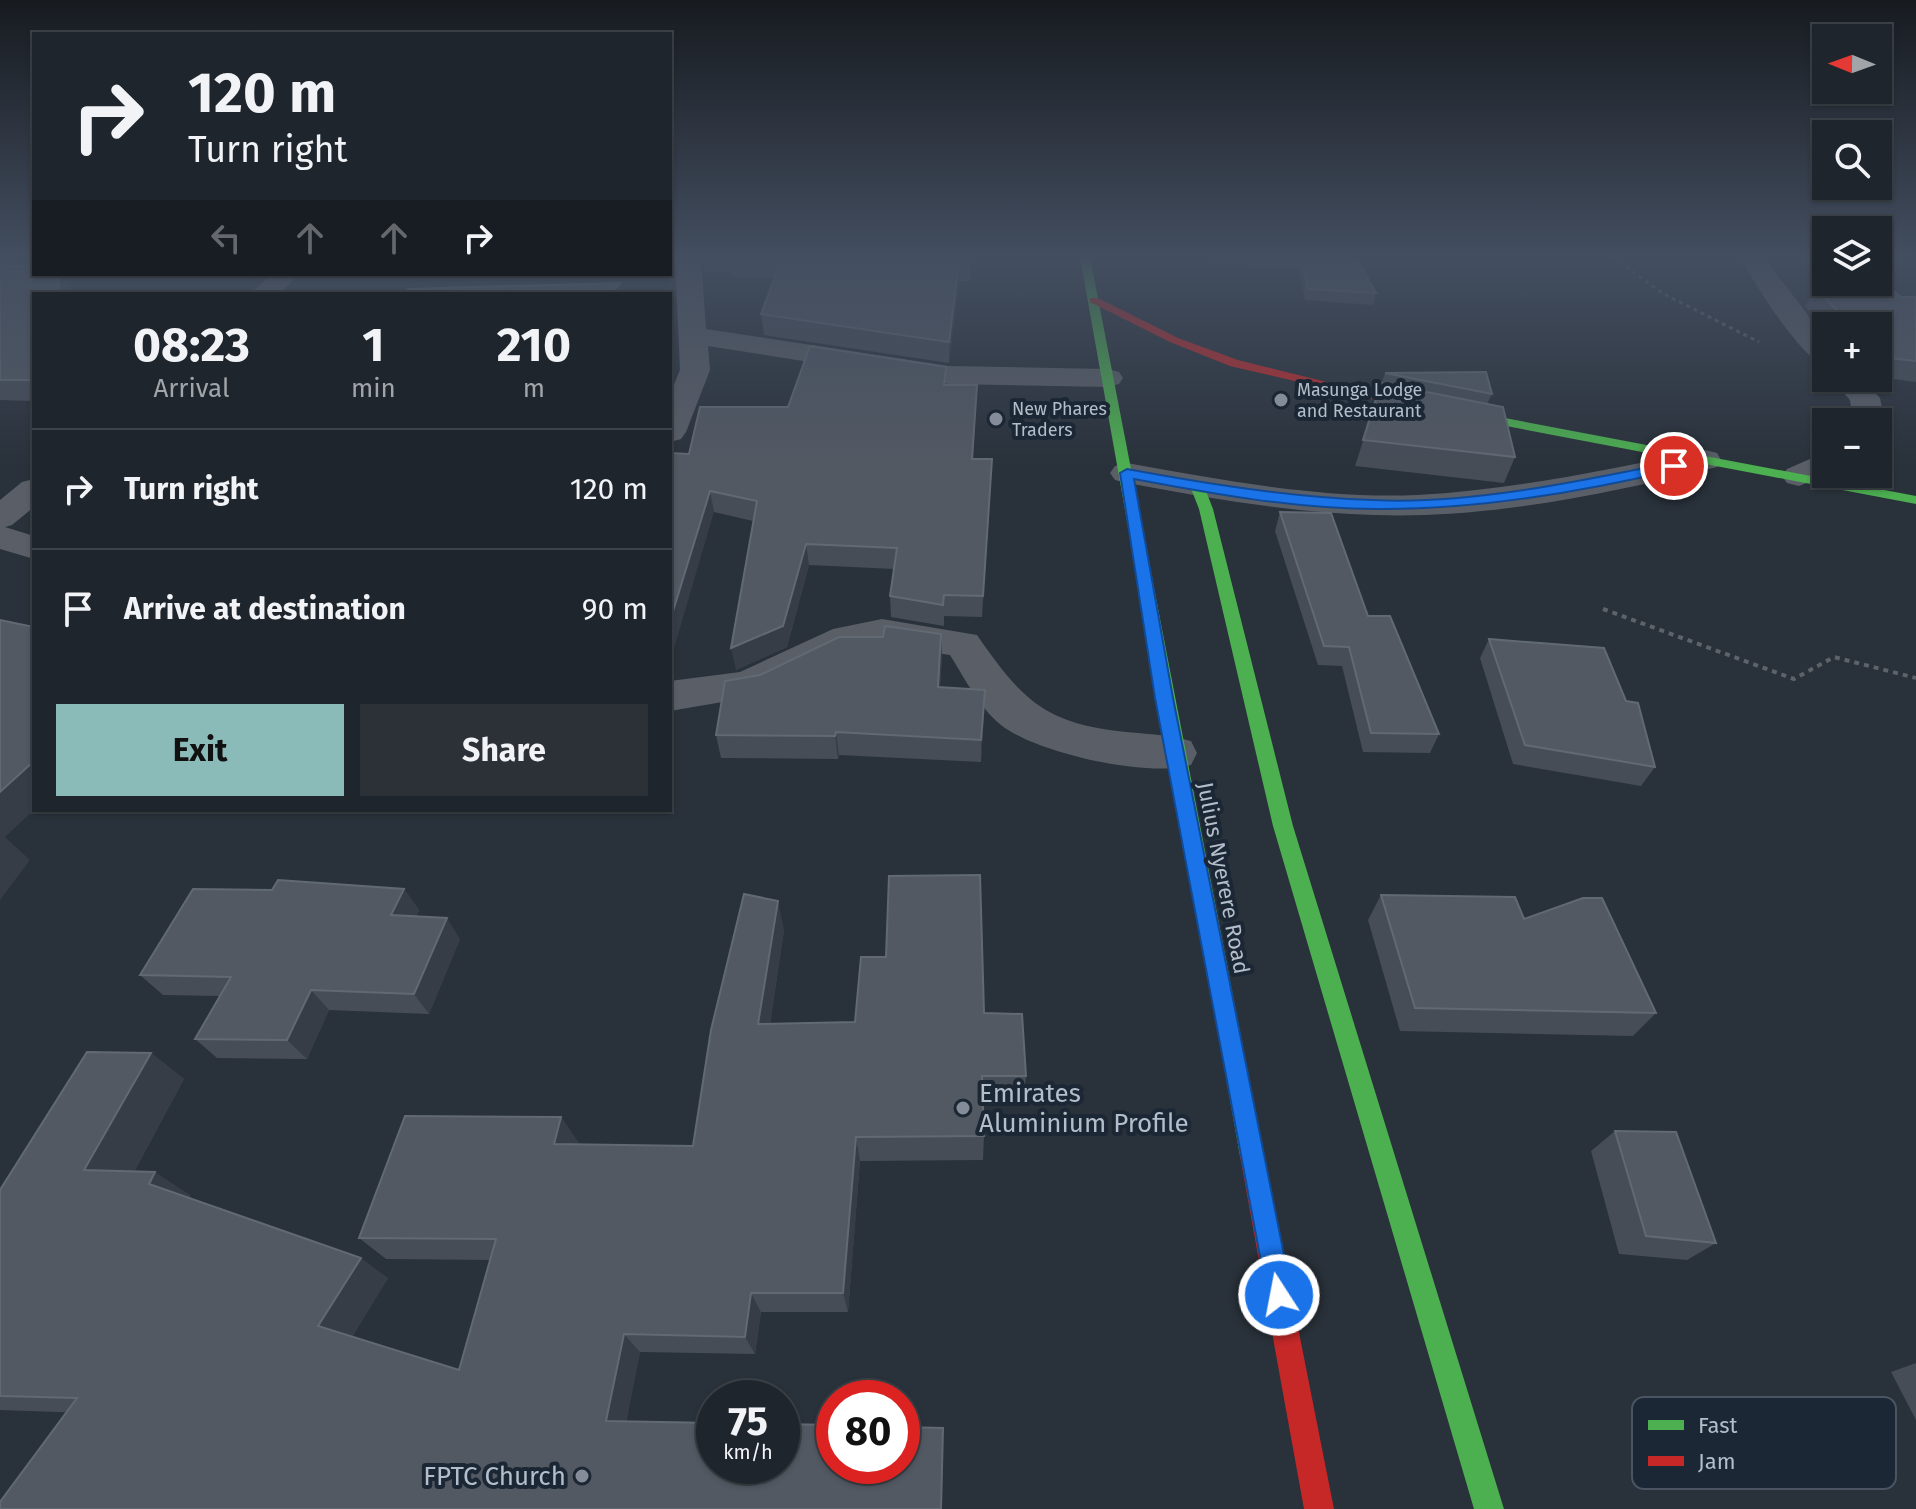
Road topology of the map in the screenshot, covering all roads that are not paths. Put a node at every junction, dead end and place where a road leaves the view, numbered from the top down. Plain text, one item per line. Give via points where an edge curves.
1 (692, 327) edge
2 (1099, 327) edge
3 (1148, 327) edge
4 (692, 335) junction
5 (1108, 378) junction
6 (672, 427) edge
7 (1705, 460) junction
8 (1812, 469) edge
9 (1127, 473) junction
10 (1197, 486) junction
11 (1876, 488) edge
12 (32, 491) edge
13 (1916, 500) edge
14 (0, 518) edge
15 (0, 537) edge
16 (32, 547) edge
17 (672, 696) edge
18 (1175, 753) junction
19 (1319, 1509) edge
20 (1489, 1509) edge

1 - 4 street
2 - 5 main road, Julius Nyerere Road
3 - 7 main road via 1234,363 1404,403
4 - 5 street via 949,375
4 - 6 street via 695,370
5 - 9 main road, Julius Nyerere Road
7 - 8 main road
7 - 10 street via 1581,485 1376,505
9 - 10 street
9 - 18 main road, Julius Nyerere Road
10 - 20 main road via 1283,826
11 - 13 main road
12 - 14 street
15 - 16 street
17 - 18 street via 748,685 847,638 882,632 963,644 991,686 1023,720 1069,739
18 - 19 main road, Julius Nyerere Road

